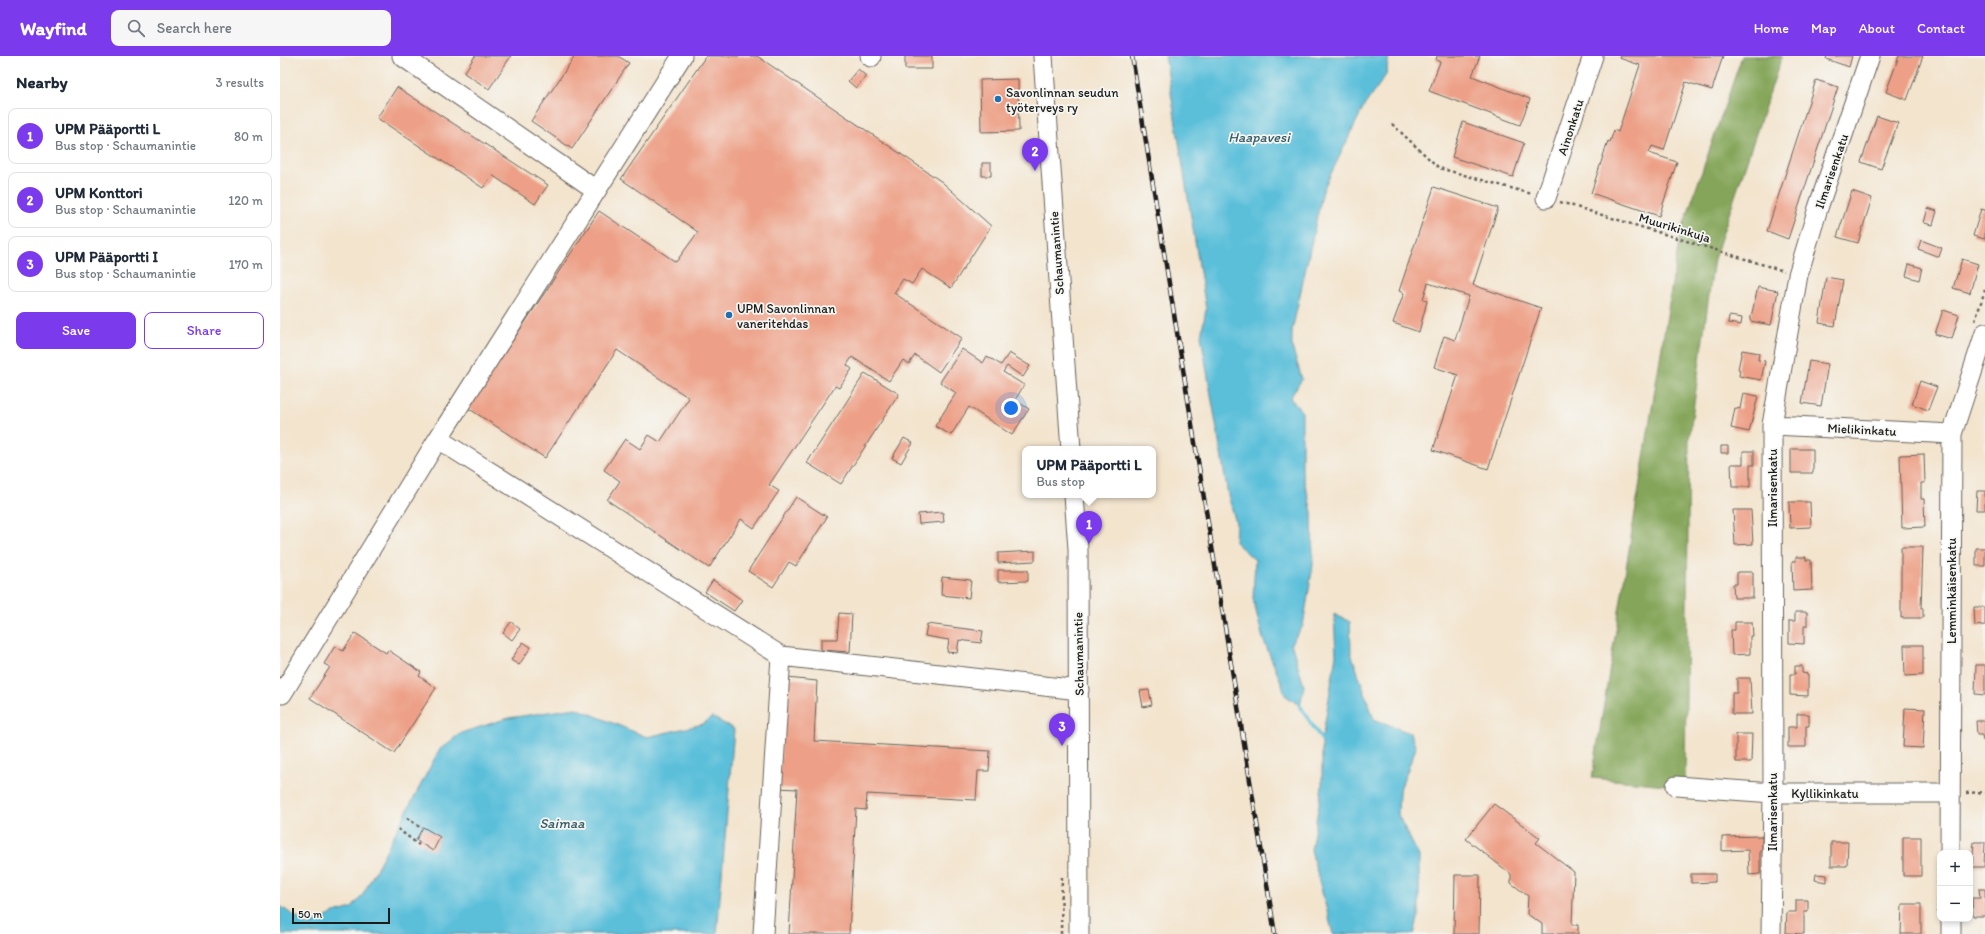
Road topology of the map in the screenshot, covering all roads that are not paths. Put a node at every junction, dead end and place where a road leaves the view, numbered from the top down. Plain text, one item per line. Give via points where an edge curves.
1 (402, 56) edge
2 (682, 56) edge
3 (1043, 56) edge
4 (1593, 56) edge
5 (1870, 56) edge
6 (596, 190) junction
7 (1546, 198) road end
8 (1985, 334) edge
9 (1772, 425) junction
10 (1952, 434) junction
11 (438, 439) junction
12 (1071, 446) edge
13 (1074, 498) edge
14 (781, 656) junction
15 (1079, 690) junction
16 (282, 694) dead end
17 (1676, 786) dead end
18 (1773, 793) junction
19 (1950, 793) junction
20 (1950, 850) edge
21 (1951, 922) edge
22 (763, 934) edge
23 (1079, 934) edge
24 (1771, 934) edge
25 (1951, 934) edge

1 - 6 street
2 - 6 street
3 - 12 street, Schaumanintie
4 - 7 street, Ainonkatu
5 - 9 street, Ilmarisenkatu via 1798,275
6 - 11 street
8 - 10 street, Lemminkäisenkatu
9 - 10 street, Mielikinkatu
9 - 18 street, Ilmarisenkatu
10 - 19 street, Lemminkäisenkatu
11 - 14 street
11 - 16 street
13 - 15 street, Schaumanintie via 1078,549
14 - 15 street
14 - 22 street
15 - 23 street, Schaumanintie
17 - 18 street, Kyllikinkatu
18 - 19 street, Kyllikinkatu
18 - 24 street, Ilmarisenkatu
19 - 20 street, Lemminkäisenkatu
21 - 25 street

